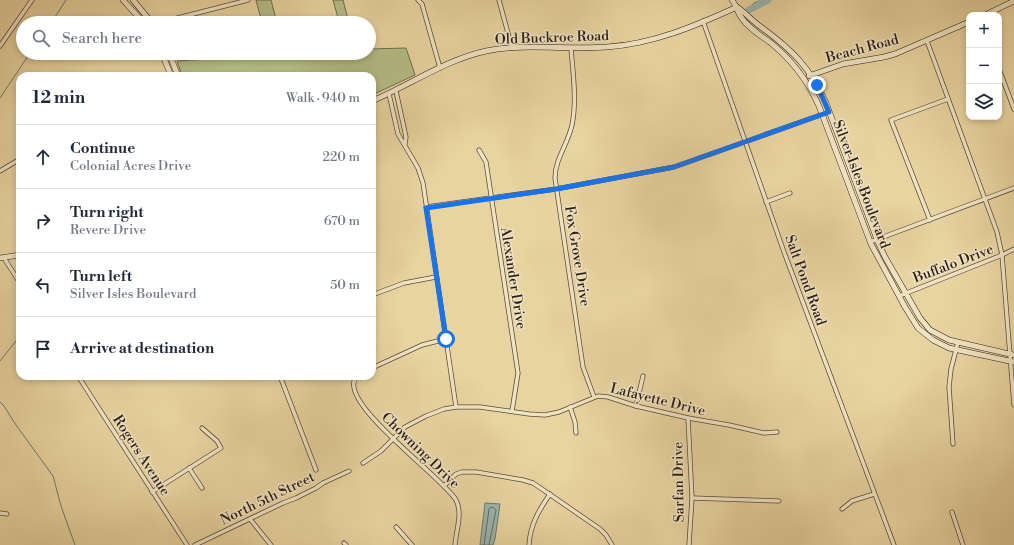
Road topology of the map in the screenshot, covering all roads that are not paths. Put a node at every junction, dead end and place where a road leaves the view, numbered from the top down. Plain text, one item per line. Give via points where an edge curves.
1 (32, 0) edge
2 (123, 0) edge
3 (133, 0) edge
4 (248, 0) edge
5 (418, 0) edge
6 (499, 0) edge
7 (732, 0) edge
8 (1014, 1) edge
9 (737, 7) junction
10 (991, 12) edge
11 (21, 16) edge
12 (138, 16) edge
13 (146, 16) edge
14 (185, 16) edge
15 (703, 21) junction
16 (16, 23) edge
17 (966, 23) edge
18 (927, 41) junction
19 (0, 46) edge
20 (512, 48) junction
21 (572, 48) junction
22 (164, 60) edge
23 (172, 60) edge
24 (440, 68) junction
25 (168, 72) edge
26 (177, 72) edge
27 (811, 75) junction
28 (1002, 77) edge
29 (804, 78) junction
30 (396, 91) junction
31 (389, 94) junction
32 (948, 99) junction
33 (376, 100) edge
34 (1014, 109) edge
35 (829, 112) junction
36 (822, 114) junction
37 (745, 143) junction
38 (405, 144) junction
39 (479, 150) dead end
40 (16, 162) edge
41 (0, 170) edge
42 (1014, 188) edge
43 (556, 189) junction
44 (790, 194) dead end
45 (985, 198) junction
46 (491, 199) junction
47 (766, 202) junction
48 (426, 208) junction
49 (930, 220) junction
50 (877, 239) junction
51 (870, 242) junction
52 (1014, 249) edge
53 (1002, 255) junction
54 (16, 256) edge
55 (2, 258) edge
56 (16, 277) edge
57 (436, 277) junction
58 (376, 293) edge
59 (905, 293) junction
60 (899, 296) junction
61 (446, 339) junction
62 (958, 342) junction
63 (956, 350) junction
64 (1012, 354) edge
65 (1012, 362) edge
66 (376, 366) edge
67 (643, 376) dead end
68 (81, 380) edge
69 (282, 380) edge
70 (354, 380) edge
71 (594, 397) junction
72 (1014, 405) edge
73 (636, 406) junction
74 (456, 407) junction
75 (570, 407) junction
76 (512, 411) junction
77 (688, 418) junction
78 (202, 428) dead end
79 (777, 432) dead end
80 (576, 433) dead end
81 (393, 438) junction
82 (953, 444) dead end
83 (363, 463) dead end
84 (189, 468) junction
85 (316, 470) dead end
86 (349, 471) dead end
87 (444, 486) junction
88 (202, 488) dead end
89 (152, 492) junction
90 (550, 494) junction
91 (874, 494) junction
92 (692, 498) junction
93 (779, 502) dead end
94 (842, 509) dead end
95 (952, 512) dead end
96 (0, 513) edge
97 (7, 514) dead end
98 (250, 519) junction
99 (396, 527) dead end
100 (187, 545) edge
101 (195, 545) edge
102 (271, 545) edge
103 (412, 545) edge
104 (454, 545) edge
105 (529, 545) edge
106 (612, 545) edge
107 (689, 545) edge
108 (894, 545) edge
109 (963, 545) edge

1 - 11 street
2 - 12 street
3 - 13 street
4 - 14 street
5 - 24 street via 422,4
6 - 20 street
7 - 9 street
8 - 10 street
9 - 15 street, Old Buckroe Road
9 - 27 street, Silver Isles Boulevard via 786,46
9 - 29 street, Silver Isles Boulevard via 745,22 787,57
15 - 21 street, Old Buckroe Road via 646,41 607,47
15 - 37 street, Salt Pond Road
16 - 19 street
17 - 18 street, Beach Road
18 - 27 street, Beach Road via 895,54 843,64
18 - 32 street
20 - 21 street, Old Buckroe Road
20 - 24 street, Old Buckroe Road via 479,53
21 - 43 street, Fox Grove Drive via 574,114 568,141 556,163
22 - 25 street
23 - 26 street
24 - 30 street, Old Buckroe Road
27 - 29 street, Beach Road
27 - 35 street, Silver Isles Boulevard
28 - 34 street
29 - 36 street, Silver Isles Boulevard
30 - 31 street, Old Buckroe Road
30 - 38 street via 406,136
31 - 33 street, Old Buckroe Road
31 - 38 street via 398,134
32 - 45 street
32 - 49 street via 891,120
35 - 36 street
35 - 50 street, Silver Isles Boulevard
36 - 37 street
36 - 51 street, Silver Isles Boulevard
37 - 43 street via 674,167
37 - 47 street, Salt Pond Road
38 - 48 street via 421,175
39 - 46 street, Alexander Drive via 486,162
40 - 41 street
42 - 45 street
43 - 46 street
43 - 71 street, Fox Grove Drive via 583,367
44 - 47 street
45 - 49 street
45 - 53 street
46 - 48 street
46 - 76 street, Alexander Drive via 518,373
47 - 91 street, Salt Pond Road
48 - 57 street
49 - 50 street
50 - 51 street
50 - 59 street, Silver Isles Boulevard
51 - 60 street, Silver Isles Boulevard
52 - 53 street, Buffalo Drive
53 - 59 street, Buffalo Drive
53 - 64 street
54 - 55 street
55 - 56 street
57 - 58 street via 404,283
57 - 61 street
59 - 60 street, Buffalo Drive
59 - 62 street, Silver Isles Boulevard via 930,330
60 - 63 street, Silver Isles Boulevard via 925,335
61 - 66 street via 422,345
61 - 74 street
62 - 63 street
62 - 64 street, Silver Isles Boulevard
63 - 65 street, Silver Isles Boulevard
63 - 82 street via 949,387
64 - 65 street
65 - 72 street
67 - 73 street
68 - 89 street, Rogers Avenue
69 - 85 street
70 - 81 street, Chowning Drive via 359,401
71 - 73 street, Lafayette Drive via 605,396
71 - 75 street, Lafayette Drive
73 - 77 street, Lafayette Drive
74 - 76 street, Lafayette Drive
74 - 81 street, Lafayette Drive via 437,411 415,421
75 - 76 street, Lafayette Drive via 540,415
75 - 80 street
77 - 79 street, Lafayette Drive via 764,433
77 - 92 street, Sarfan Drive
78 - 84 street via 221,448
81 - 83 street, Lafayette Drive via 381,451
81 - 87 street, Chowning Drive
84 - 88 street
84 - 89 street
86 - 98 street, North 5th Street
87 - 90 street via 456,474 476,472 534,483
87 - 104 street, Chowning Drive via 456,500 459,509
89 - 100 street, Rogers Avenue
90 - 105 street via 534,520
90 - 106 street via 600,529
91 - 94 street via 852,501
91 - 108 street, Salt Pond Road
92 - 93 street
92 - 107 street, Sarfan Drive
95 - 109 street
96 - 97 street
98 - 101 street, North 5th Street
98 - 102 street
99 - 103 street

